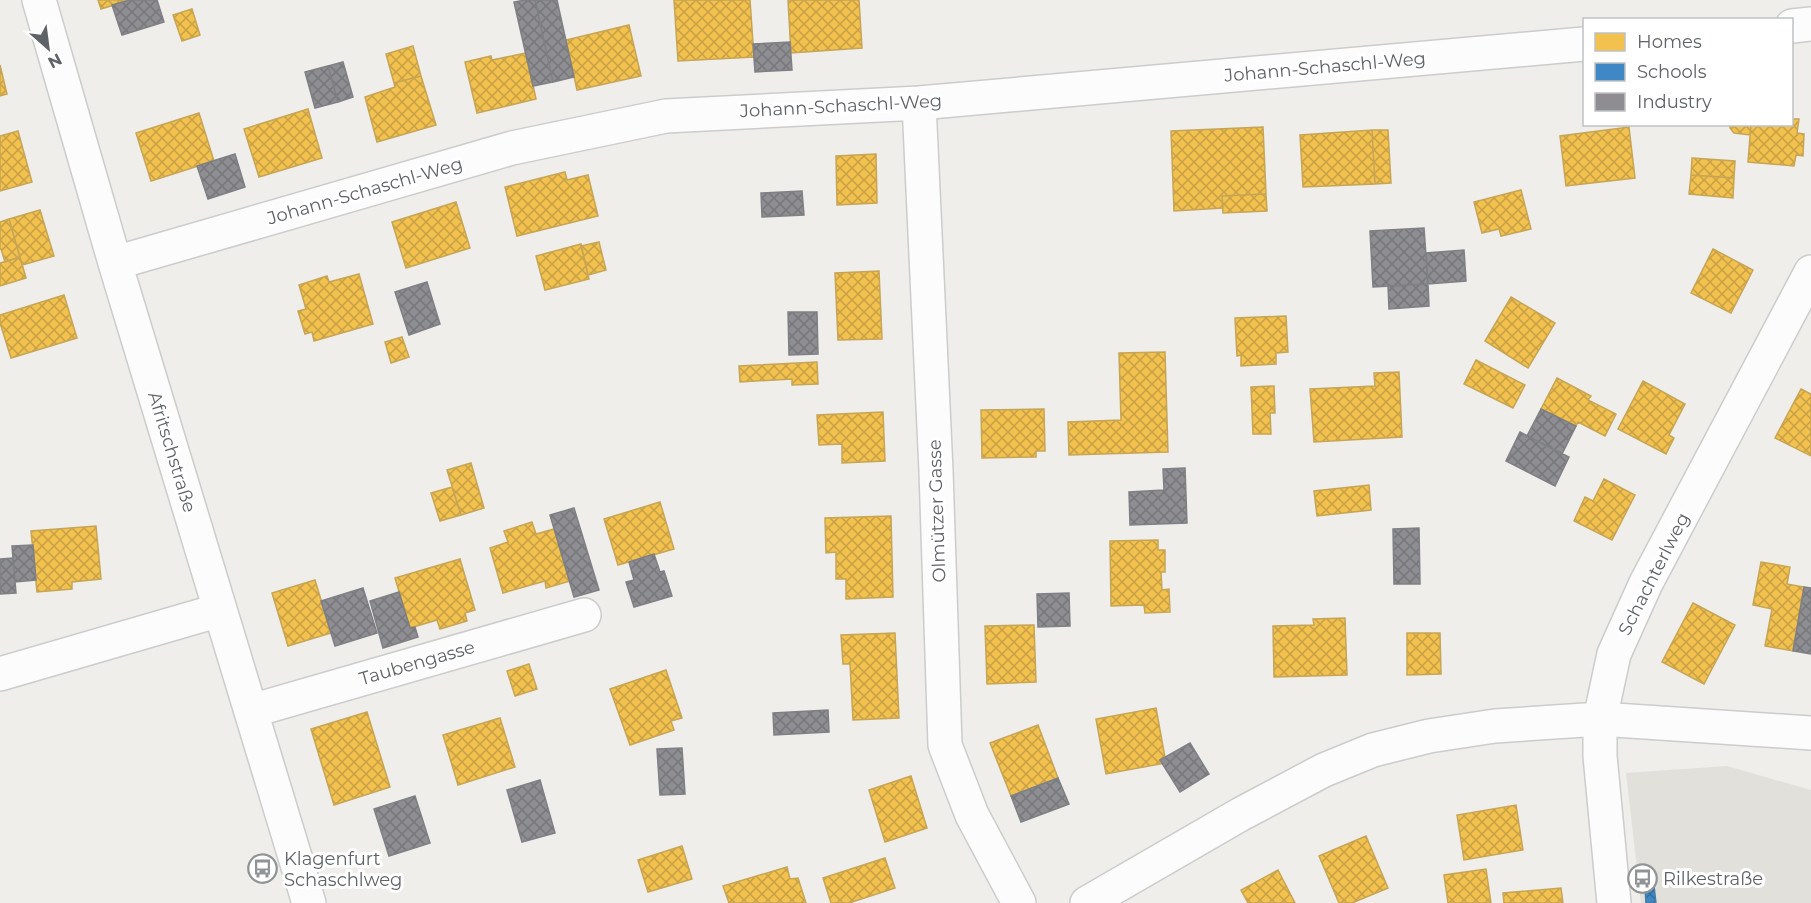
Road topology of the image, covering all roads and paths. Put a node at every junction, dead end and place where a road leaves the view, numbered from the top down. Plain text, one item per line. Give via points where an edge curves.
1 (39, 0) edge
2 (1811, 24) edge
3 (1793, 26) edge
4 (1583, 45) edge
5 (919, 103) junction
6 (115, 263) junction
7 (1811, 272) edge
8 (220, 610) junction
9 (584, 615) dead end
10 (0, 674) edge
11 (250, 711) junction
12 (1600, 719) junction
13 (1811, 733) edge
14 (309, 903) edge
15 (1018, 903) edge
16 (1087, 903) edge
17 (1614, 903) edge

1 - 6 street, Afritschstraße
2 - 3 street
4 - 5 street, Johann-Schaschl-Weg
5 - 6 street, Johann-Schaschl-Weg via 666,116 512,148
5 - 15 street, Olmützer Gasse via 945,745 972,815
6 - 8 street, Afritschstraße
7 - 12 street, Schachterlweg via 1646,584 1614,654
8 - 10 street
8 - 11 street, Afritschstraße
9 - 11 street, Taubengasse
11 - 14 street, Afritschstraße
12 - 13 street
12 - 16 street via 1495,726 1373,750 1251,808
12 - 17 street, Schachterlweg

